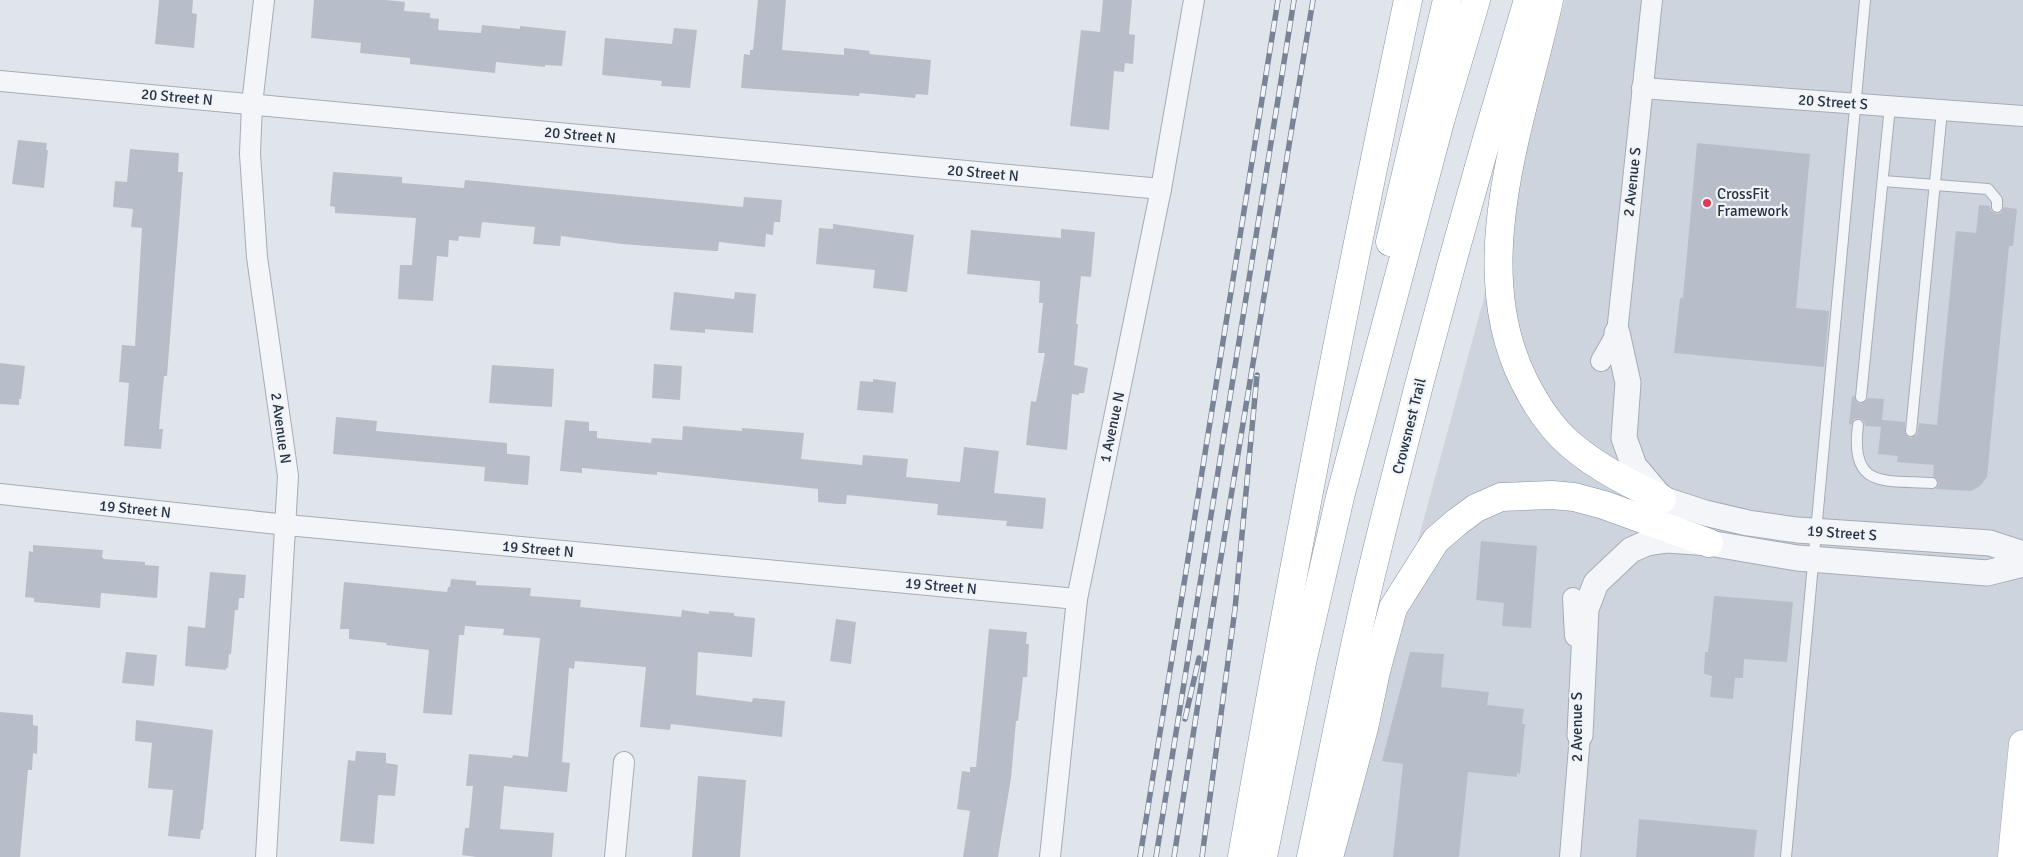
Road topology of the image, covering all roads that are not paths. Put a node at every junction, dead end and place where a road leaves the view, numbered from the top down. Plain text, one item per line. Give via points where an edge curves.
1 (264, 0) edge
2 (1194, 0) edge
3 (1408, 0) edge
4 (1446, 0) edge
5 (1476, 0) edge
6 (1528, 0) edge
7 (1548, 0) edge
8 (1652, 0) edge
9 (1865, 0) edge
10 (0, 81) edge
11 (1642, 88) junction
12 (1854, 103) junction
13 (252, 104) junction
14 (1890, 106) junction
15 (1942, 110) junction
16 (2023, 116) edge
17 (1883, 180) junction
18 (1934, 184) junction
19 (1160, 190) junction
20 (1997, 207) dead end
21 (1617, 332) junction
22 (1601, 361) dead end
23 (1861, 397) dead end
24 (1858, 425) dead end
25 (1911, 431) dead end
26 (1932, 483) dead end
27 (0, 494) edge
28 (1340, 497) junction
29 (1662, 499) junction
30 (287, 525) junction
31 (1816, 532) junction
32 (1709, 543) junction
33 (2023, 554) edge
34 (1813, 560) junction
35 (2023, 564) edge
36 (1573, 598) dead end
37 (1077, 599) junction
38 (1580, 735) junction
39 (2023, 744) edge
40 (624, 762) dead end
41 (266, 857) edge
42 (615, 857) edge
43 (1050, 857) edge
44 (1242, 857) edge
45 (1263, 857) edge
46 (1311, 857) edge
47 (1329, 857) edge
48 (1570, 857) edge
49 (1786, 857) edge
50 (2012, 857) edge

1 - 13 street, 2 Avenue N
2 - 19 street, 1 Avenue N
3 - 44 main road via 1343,311
4 - 28 main road via 1394,224
5 - 28 main road via 1441,118
6 - 46 main road, Crowsnest Trail via 1493,114 1413,408 1370,581
7 - 29 main road via 1503,192 1499,273 1500,306 1506,337 1528,391 1548,422 1593,462
8 - 11 street, 2 Avenue S
9 - 12 lane
10 - 13 street, 20 Street N
11 - 12 street, 20 Street S
11 - 21 street, 2 Avenue S
12 - 14 street, 20 Street S
12 - 31 lane
13 - 19 street, 20 Street N
13 - 30 street, 2 Avenue N via 253,215 288,476
14 - 15 street, 20 Street S
14 - 17 lane
15 - 16 street, 20 Street S
15 - 18 lane
17 - 18 lane
17 - 23 lane
18 - 20 lane via 1988,189 1997,200
18 - 25 lane
19 - 37 street, 1 Avenue N
21 - 22 street, 2 Avenue S
21 - 29 street via 1628,384 1624,438 1634,466
24 - 26 lane via 1857,450 1860,465 1866,473 1878,480
27 - 30 street, 19 Street N
28 - 45 main road via 1303,658
29 - 31 street, 19 Street S via 1705,513
30 - 37 street, 19 Street N
30 - 41 street, 2 Avenue N
31 - 33 street, 19 Street S via 1990,543
31 - 34 lane
32 - 34 street, 19 Street S
32 - 38 street, 19 Street S via 1668,540 1647,543 1630,550 1596,583 1586,609
32 - 47 main road via 1604,505 1552,495 1501,496 1457,522 1436,540 1393,608
34 - 35 street, 19 Street S via 1986,573
34 - 49 lane
36 - 38 street, 2 Avenue S
37 - 43 street, 1 Avenue N
38 - 48 street, 2 Avenue S
39 - 50 main road
40 - 42 street

